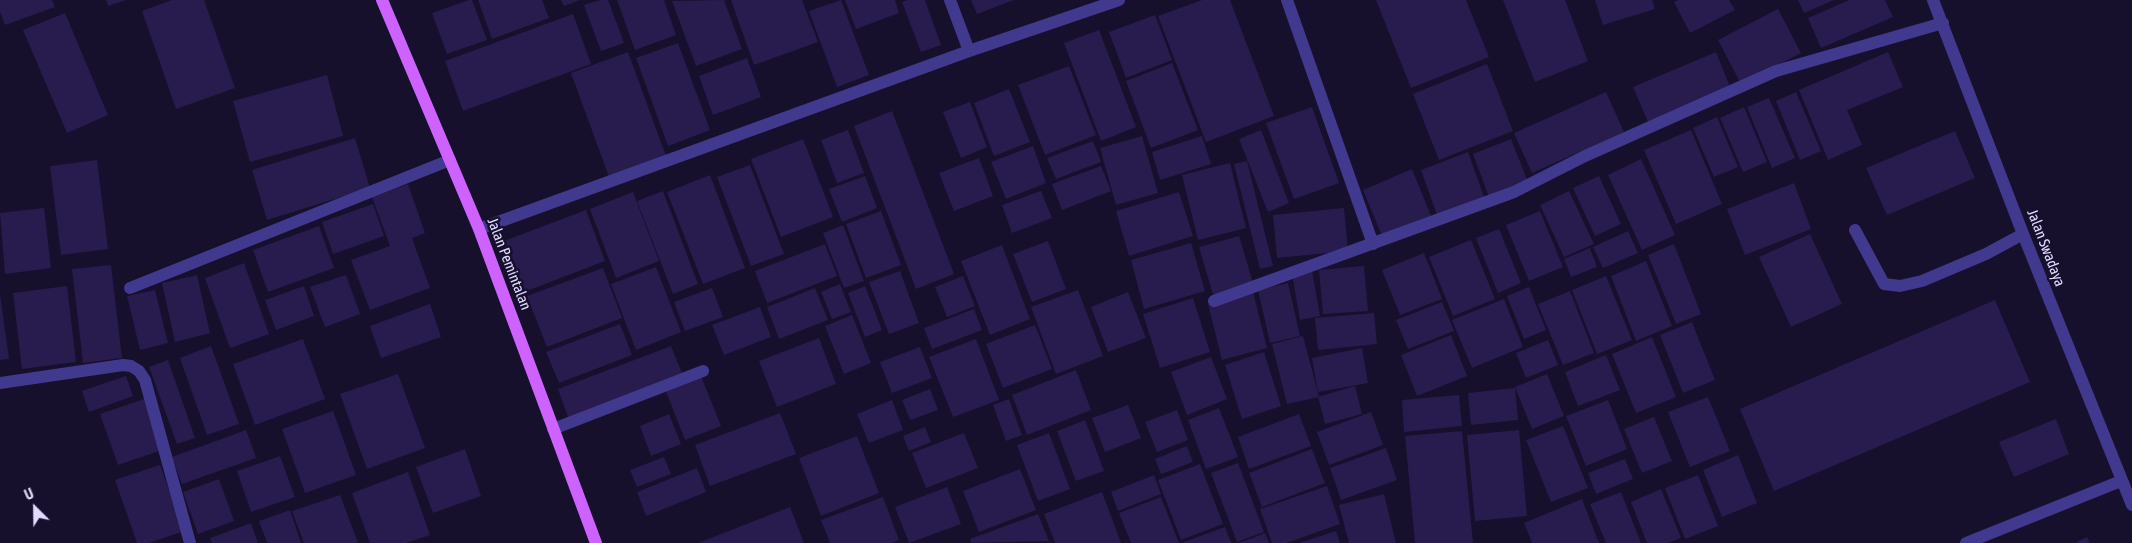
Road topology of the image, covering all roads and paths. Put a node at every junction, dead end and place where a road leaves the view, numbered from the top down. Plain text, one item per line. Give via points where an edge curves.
1 (382, 0) edge
2 (950, 0) edge
3 (1119, 0) edge
4 (1287, 0) edge
5 (1933, 0) edge
6 (1943, 23) junction
7 (969, 51) junction
8 (450, 160) junction
9 (479, 229) junction
10 (1855, 230) dead end
11 (2023, 234) junction
12 (1373, 244) junction
13 (130, 288) dead end
14 (1214, 301) dead end
15 (702, 371) dead end
16 (0, 383) edge
17 (553, 428) junction
18 (2121, 481) junction
19 (2132, 505) edge
20 (190, 543) edge
21 (596, 543) edge
22 (1966, 543) edge

1 - 8 main road, Jalan Pemintalan
2 - 7 street
3 - 7 street
4 - 12 street
5 - 6 street, Jalan Swadaya
6 - 11 street, Jalan Swadaya
6 - 12 street via 1776,71 1585,156 1514,192
7 - 9 street
8 - 9 main road, Jalan Pemintalan
8 - 13 street
9 - 17 main road, Jalan Pemintalan
10 - 11 street via 1884,284 1900,286 1922,281 1986,254
11 - 18 street, Jalan Swadaya
12 - 14 street
15 - 17 street
16 - 20 street via 122,365 139,371 145,380
17 - 21 main road, Jalan Pemintalan
18 - 19 street, Jalan Swadaya
18 - 22 street

